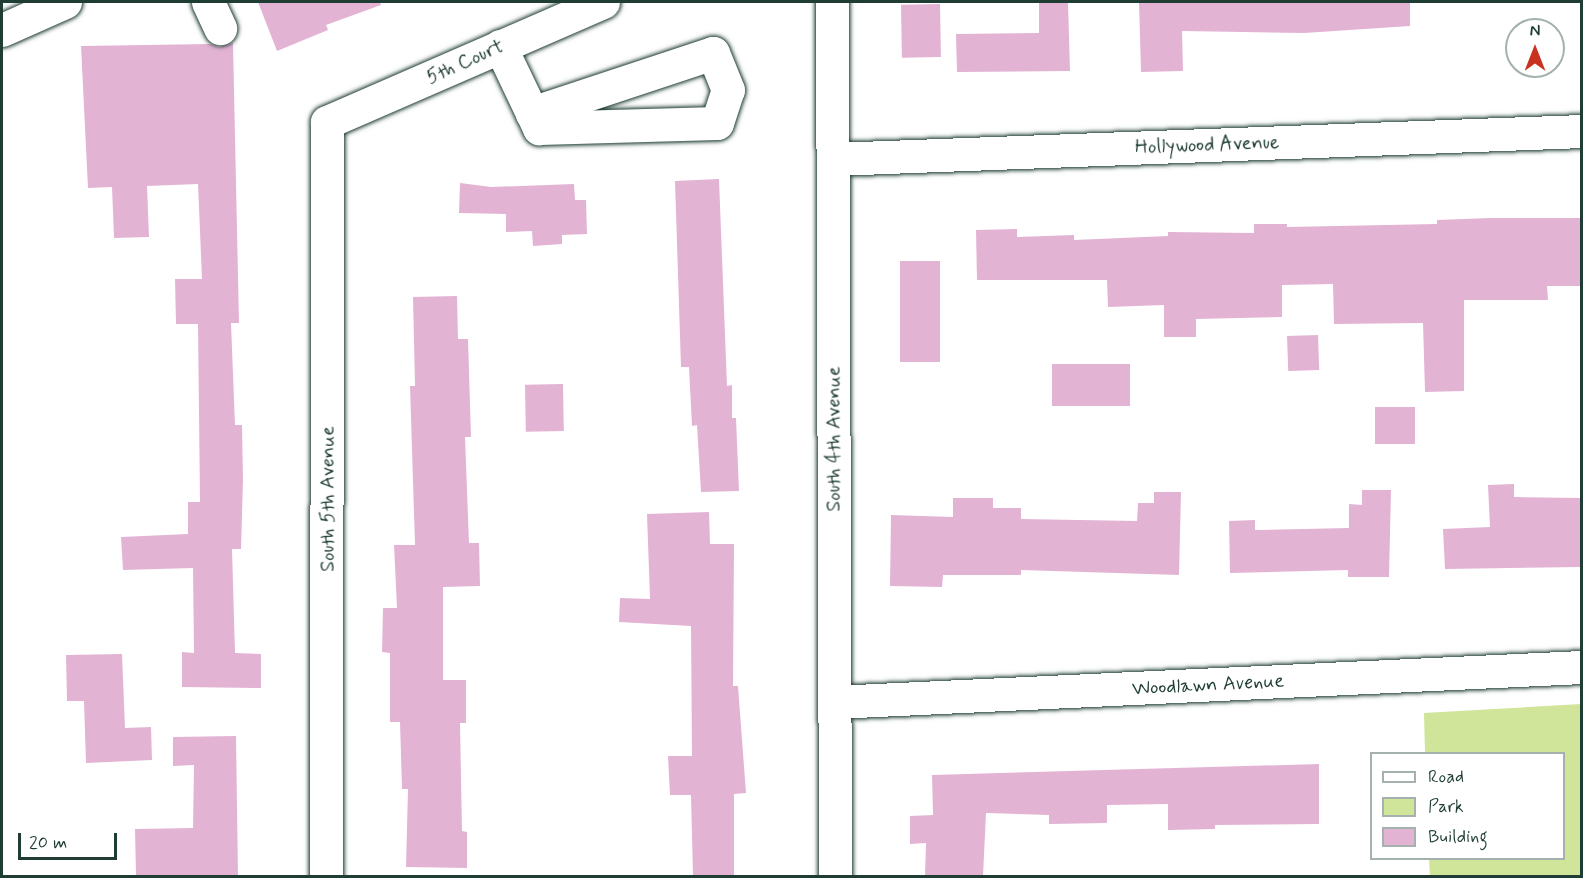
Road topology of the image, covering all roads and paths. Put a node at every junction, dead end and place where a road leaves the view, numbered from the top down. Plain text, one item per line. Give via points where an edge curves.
1 (64, 2) edge
2 (603, 2) edge
3 (832, 2) edge
4 (2, 30) edge
5 (500, 46) junction
6 (532, 113) junction
7 (327, 122) joint
8 (1581, 131) edge
9 (833, 159) junction
10 (1581, 668) edge
11 (834, 702) junction
12 (326, 876) edge
13 (835, 876) edge

1 - 4 street
2 - 5 street, 5th Court
3 - 9 street, South 4th Avenue
5 - 6 street
5 - 7 street, 5th Court
6 - 6 street via 539,128 717,123 728,90 713,53
7 - 12 street, South 5th Avenue
8 - 9 street, Hollywood Avenue
9 - 11 street, South 4th Avenue
10 - 11 street, Woodlawn Avenue
11 - 13 street, South 4th Avenue

